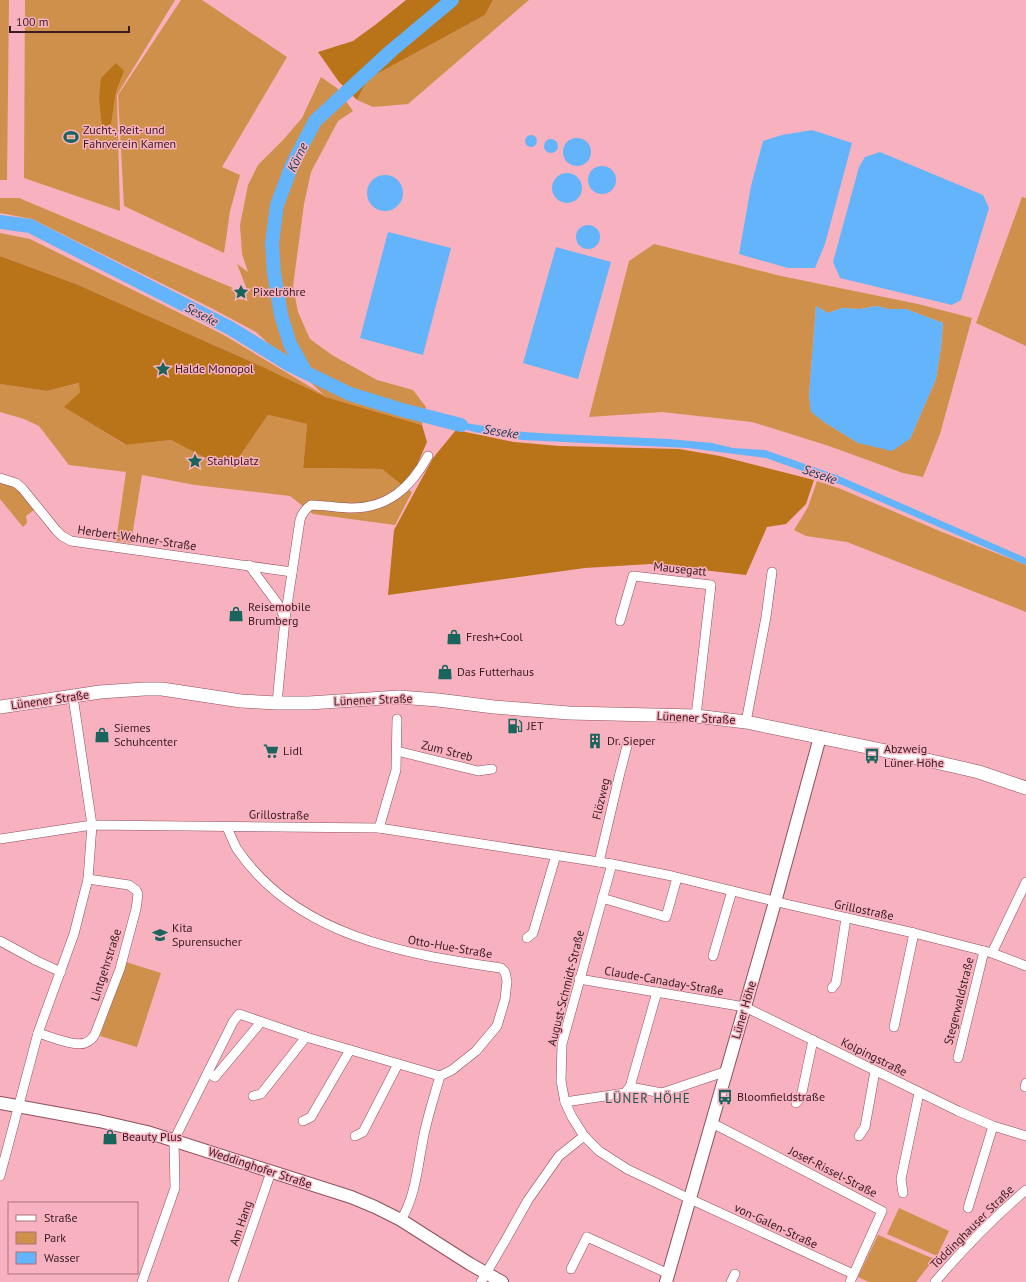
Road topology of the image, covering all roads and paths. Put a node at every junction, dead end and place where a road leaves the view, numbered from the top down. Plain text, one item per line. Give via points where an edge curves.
1 (428, 456) dead end
2 (0, 478) edge
3 (249, 566) junction
4 (292, 572) junction
5 (772, 572) dead end
6 (285, 619) junction
7 (620, 621) dead end
8 (73, 697) junction
9 (276, 703) junction
10 (0, 707) edge
11 (696, 716) junction
12 (397, 720) dead end
13 (746, 722) junction
14 (820, 737) junction
15 (628, 742) dead end
16 (397, 751) junction
17 (492, 769) dead end
18 (1026, 788) edge
19 (92, 826) junction
20 (227, 827) junction
21 (379, 828) junction
22 (0, 839) edge
23 (556, 855) junction
24 (599, 862) junction
25 (612, 864) junction
26 (677, 878) junction
27 (88, 879) junction
28 (1026, 882) edge
29 (732, 891) junction
30 (602, 898) junction
31 (775, 902) junction
32 (846, 918) junction
33 (914, 933) junction
34 (526, 938) dead end
35 (0, 940) edge
36 (988, 952) junction
37 (714, 956) dead end
38 (1026, 966) edge
39 (61, 972) junction
40 (579, 979) junction
41 (832, 988) dead end
42 (657, 992) junction
43 (745, 1007) junction
44 (261, 1022) junction
45 (894, 1027) dead end
46 (38, 1033) junction
47 (306, 1037) junction
48 (812, 1040) junction
49 (350, 1050) junction
50 (958, 1058) dead end
51 (398, 1064) junction
52 (875, 1070) junction
53 (727, 1071) junction
54 (208, 1073) junction
55 (440, 1076) junction
56 (630, 1087) junction
57 (919, 1093) junction
58 (253, 1096) dead end
59 (565, 1102) junction
60 (0, 1103) edge
61 (796, 1103) dead end
62 (18, 1107) junction
63 (303, 1121) dead end
64 (712, 1123) junction
65 (993, 1126) junction
66 (355, 1136) dead end
67 (584, 1136) junction
68 (859, 1136) dead end
69 (1026, 1136) edge
70 (174, 1140) junction
71 (3, 1156) edge
72 (271, 1172) junction
73 (0, 1176) edge
74 (1026, 1190) edge
75 (903, 1193) dead end
76 (690, 1199) junction
77 (968, 1208) dead end
78 (401, 1220) junction
79 (571, 1269) dead end
80 (484, 1278) edge
81 (668, 1278) edge
82 (851, 1278) edge
83 (142, 1282) edge
84 (233, 1282) edge
85 (502, 1282) edge
86 (935, 1282) edge

1 - 4 street via 419,472 404,489 380,503 351,508 311,505 306,508 300,520
2 - 3 street, Herbert-Wehner-Straße via 16,483 22,488 56,530 71,541
3 - 4 street, Herbert-Wehner-Straße
3 - 6 street via 280,607
4 - 6 street
5 - 13 street, Lünener Straße
6 - 9 street
7 - 11 street, Mausegatt via 633,576 711,585
8 - 9 main road, Lünener Straße via 124,690 156,689 241,701
8 - 10 main road, Lünener Straße
8 - 19 street
9 - 11 main road, Lünener Straße via 396,697 569,713
11 - 13 main road, Lünener Straße
12 - 16 street
13 - 14 main road, Lünener Straße
14 - 18 main road, Lünener Straße via 948,764
14 - 31 street, Lüner Höhe
15 - 24 street, Flözweg
16 - 17 street, Zum Streb via 478,771
16 - 21 street via 396,770
19 - 20 street, Grillostraße
19 - 22 street, Grillostraße
19 - 27 street
20 - 21 street, Grillostraße
20 - 55 street, Otto-Hue-Straße via 237,848 274,891 306,913 338,930 404,952 500,968 505,972 508,981 497,1026 476,1050 452,1070
21 - 23 street, Grillostraße
23 - 24 street, Grillostraße
23 - 34 street via 533,933
24 - 25 street, Grillostraße
25 - 26 street, Grillostraße
25 - 30 street, August-Schmidt-Straße
26 - 29 street, Grillostraße
26 - 30 street via 666,917
27 - 39 street
27 - 46 street, Lintgehrstraße via 129,885 138,894 120,968 92,1038 84,1043 75,1043
28 - 36 street
29 - 31 street, Grillostraße
29 - 37 street
30 - 40 street, August-Schmidt-Straße
31 - 32 street, Grillostraße
31 - 43 street, Lüner Höhe
32 - 33 street, Grillostraße
32 - 41 street via 836,983
33 - 36 street, Grillostraße
33 - 45 street
35 - 39 street
36 - 38 street, Grillostraße
36 - 50 street, Stegerwaldstraße
39 - 46 street
40 - 42 street, Claude-Canaday-Straße
40 - 59 street, August-Schmidt-Straße via 562,1044 561,1082
42 - 43 street, Claude-Canaday-Straße
42 - 56 street
43 - 48 street, Kolpingstraße
43 - 53 street, Lüner Höhe
44 - 47 street
44 - 54 street via 215,1077
44 - 54 street via 239,1014
46 - 62 street
47 - 49 street
47 - 58 street via 261,1094
48 - 52 street, Kolpingstraße
48 - 61 street via 801,1097
49 - 51 street
49 - 63 street via 311,1117
51 - 55 street
51 - 66 street via 363,1132
52 - 57 street, Kolpingstraße
52 - 68 street via 865,1127
53 - 56 street via 662,1093
53 - 64 street, Lüner Höhe
54 - 70 street
55 - 78 street via 411,1197
56 - 59 street via 625,1094
57 - 65 street, Kolpingstraße
57 - 75 street via 901,1179
59 - 67 street, August-Schmidt-Straße
60 - 62 street, Weddinghofer Straße
62 - 70 street, Weddinghofer Straße via 99,1121
62 - 71 street
64 - 76 street, Lüner Höhe
64 - 82 street, Josef-Rissel-Straße via 882,1211
65 - 69 street, Kolpingstraße
65 - 77 street
67 - 76 street, August-Schmidt-Straße via 599,1151 627,1169
67 - 80 street via 559,1156 532,1194
70 - 72 street, Weddinghofer Straße
70 - 83 street via 175,1188
71 - 73 street
72 - 78 street, Weddinghofer Straße via 351,1197
72 - 84 street, Am Hang
74 - 86 street, Töddinghauser Straße via 999,1214
76 - 81 street, Lüner Höhe
76 - 82 street, von-Galen-Straße
78 - 80 street, Weddinghofer Straße
79 - 81 street via 587,1237
80 - 85 street, Weddinghofer Straße

